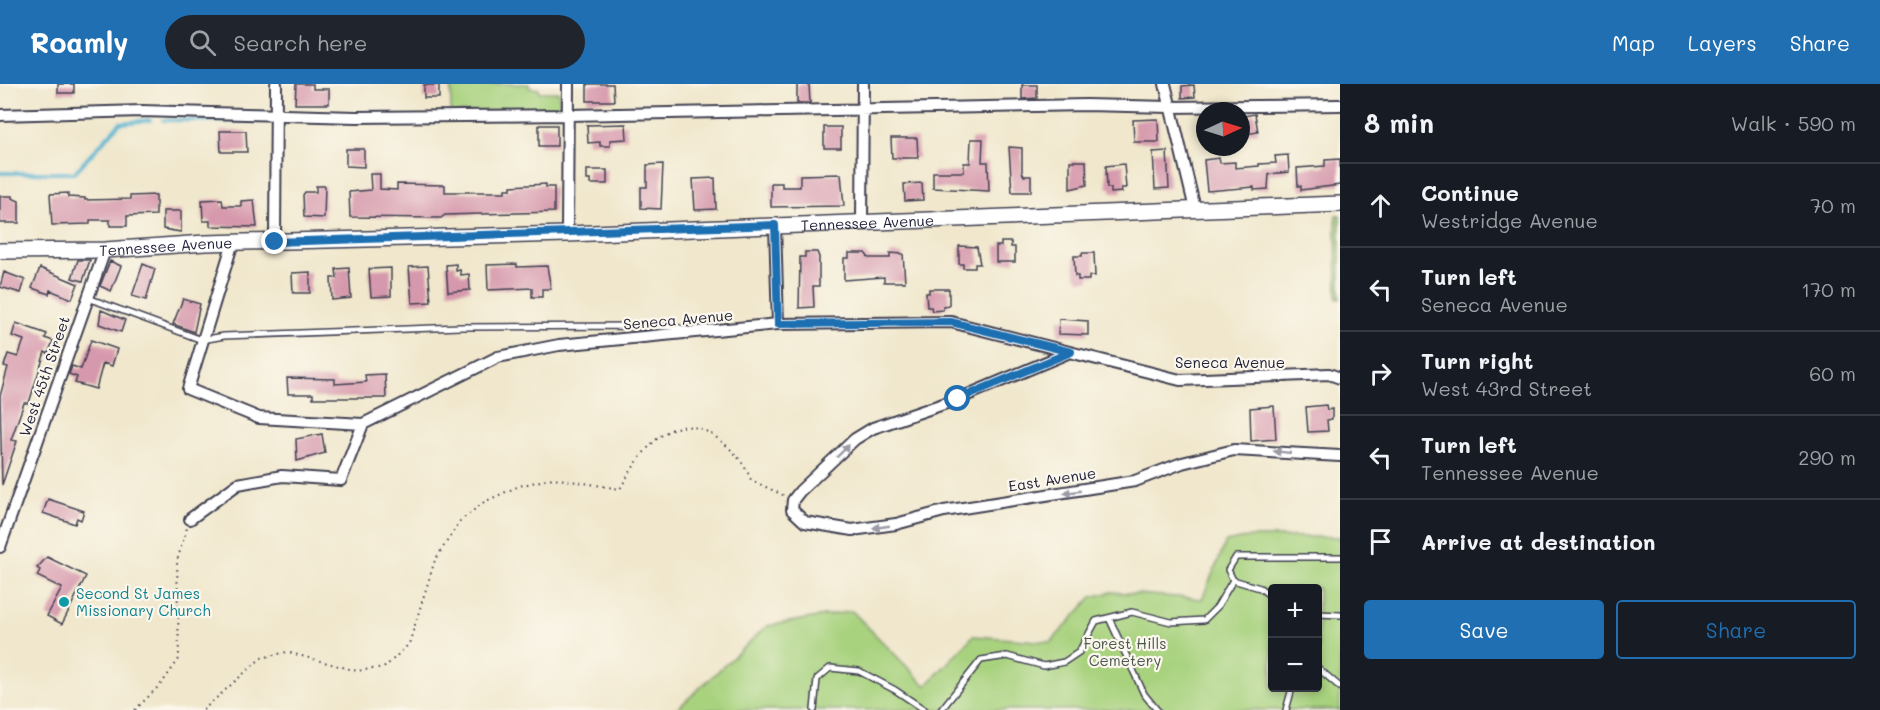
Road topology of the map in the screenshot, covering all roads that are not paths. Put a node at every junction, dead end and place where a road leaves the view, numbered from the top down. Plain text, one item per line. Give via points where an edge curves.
1 (276, 84) edge
2 (568, 84) edge
3 (863, 84) edge
4 (1165, 84) edge
5 (1340, 105) edge
6 (1170, 107) junction
7 (863, 111) junction
8 (276, 115) junction
9 (567, 115) junction
10 (0, 116) edge
11 (1340, 204) edge
12 (1195, 209) junction
13 (862, 221) junction
14 (775, 225) junction
15 (567, 234) junction
16 (233, 242) junction
17 (275, 242) junction
18 (105, 250) junction
19 (0, 251) edge
20 (88, 298) junction
21 (778, 324) junction
22 (695, 332) junction
23 (202, 340) junction
24 (1071, 352) junction
25 (1340, 378) edge
26 (363, 424) junction
27 (1340, 456) edge
28 (190, 519) road end
29 (0, 547) edge
30 (1340, 557) edge
31 (1233, 580) junction
32 (1268, 594) edge
33 (1322, 614) edge
34 (1340, 615) edge
35 (1109, 618) junction
36 (1322, 672) edge
37 (1340, 687) edge
38 (1291, 692) edge
39 (814, 710) edge
40 (925, 710) edge
41 (941, 710) edge
42 (1157, 710) edge
43 (1286, 710) edge

1 - 8 street
2 - 9 street
3 - 7 street
4 - 6 street
5 - 6 street
6 - 7 street via 1086,105
6 - 12 street
7 - 9 street
7 - 13 street
8 - 9 street
8 - 10 street via 142,111
8 - 17 street
9 - 15 street
11 - 12 street, Tennessee Avenue
12 - 13 street, Tennessee Avenue
13 - 14 street, Tennessee Avenue
14 - 15 street, Tennessee Avenue
14 - 21 street
15 - 17 street, Tennessee Avenue
16 - 17 street, Tennessee Avenue
16 - 18 street, Tennessee Avenue
16 - 23 street, Seneca Avenue
18 - 19 street, Tennessee Avenue
18 - 20 street, West 45th Street
20 - 23 lane
20 - 29 street, West 45th Street
21 - 22 street, Seneca Avenue
21 - 24 street, Seneca Avenue via 951,322
22 - 23 lane via 676,327 460,327
22 - 26 street, Seneca Avenue via 559,345 498,357
23 - 26 street, Seneca Avenue via 188,389 259,418
24 - 25 street, Seneca Avenue via 1180,380 1329,374
27 -> 24 street, East Avenue via 1234,450 1134,481 852,530 805,522 792,510 797,495 855,439 873,428 958,399
26 - 28 street via 341,480 282,476 238,484
30 - 31 lane via 1236,557 1228,570
31 - 32 lane
31 - 35 lane via 1204,620 1171,622 1132,612
33 - 34 lane
35 - 41 lane via 1096,621 1079,652 1064,662 1044,666 1007,656 981,660
35 - 42 lane via 1144,694
36 - 37 lane
38 - 43 lane
39 - 40 lane via 817,679 830,668 859,671

